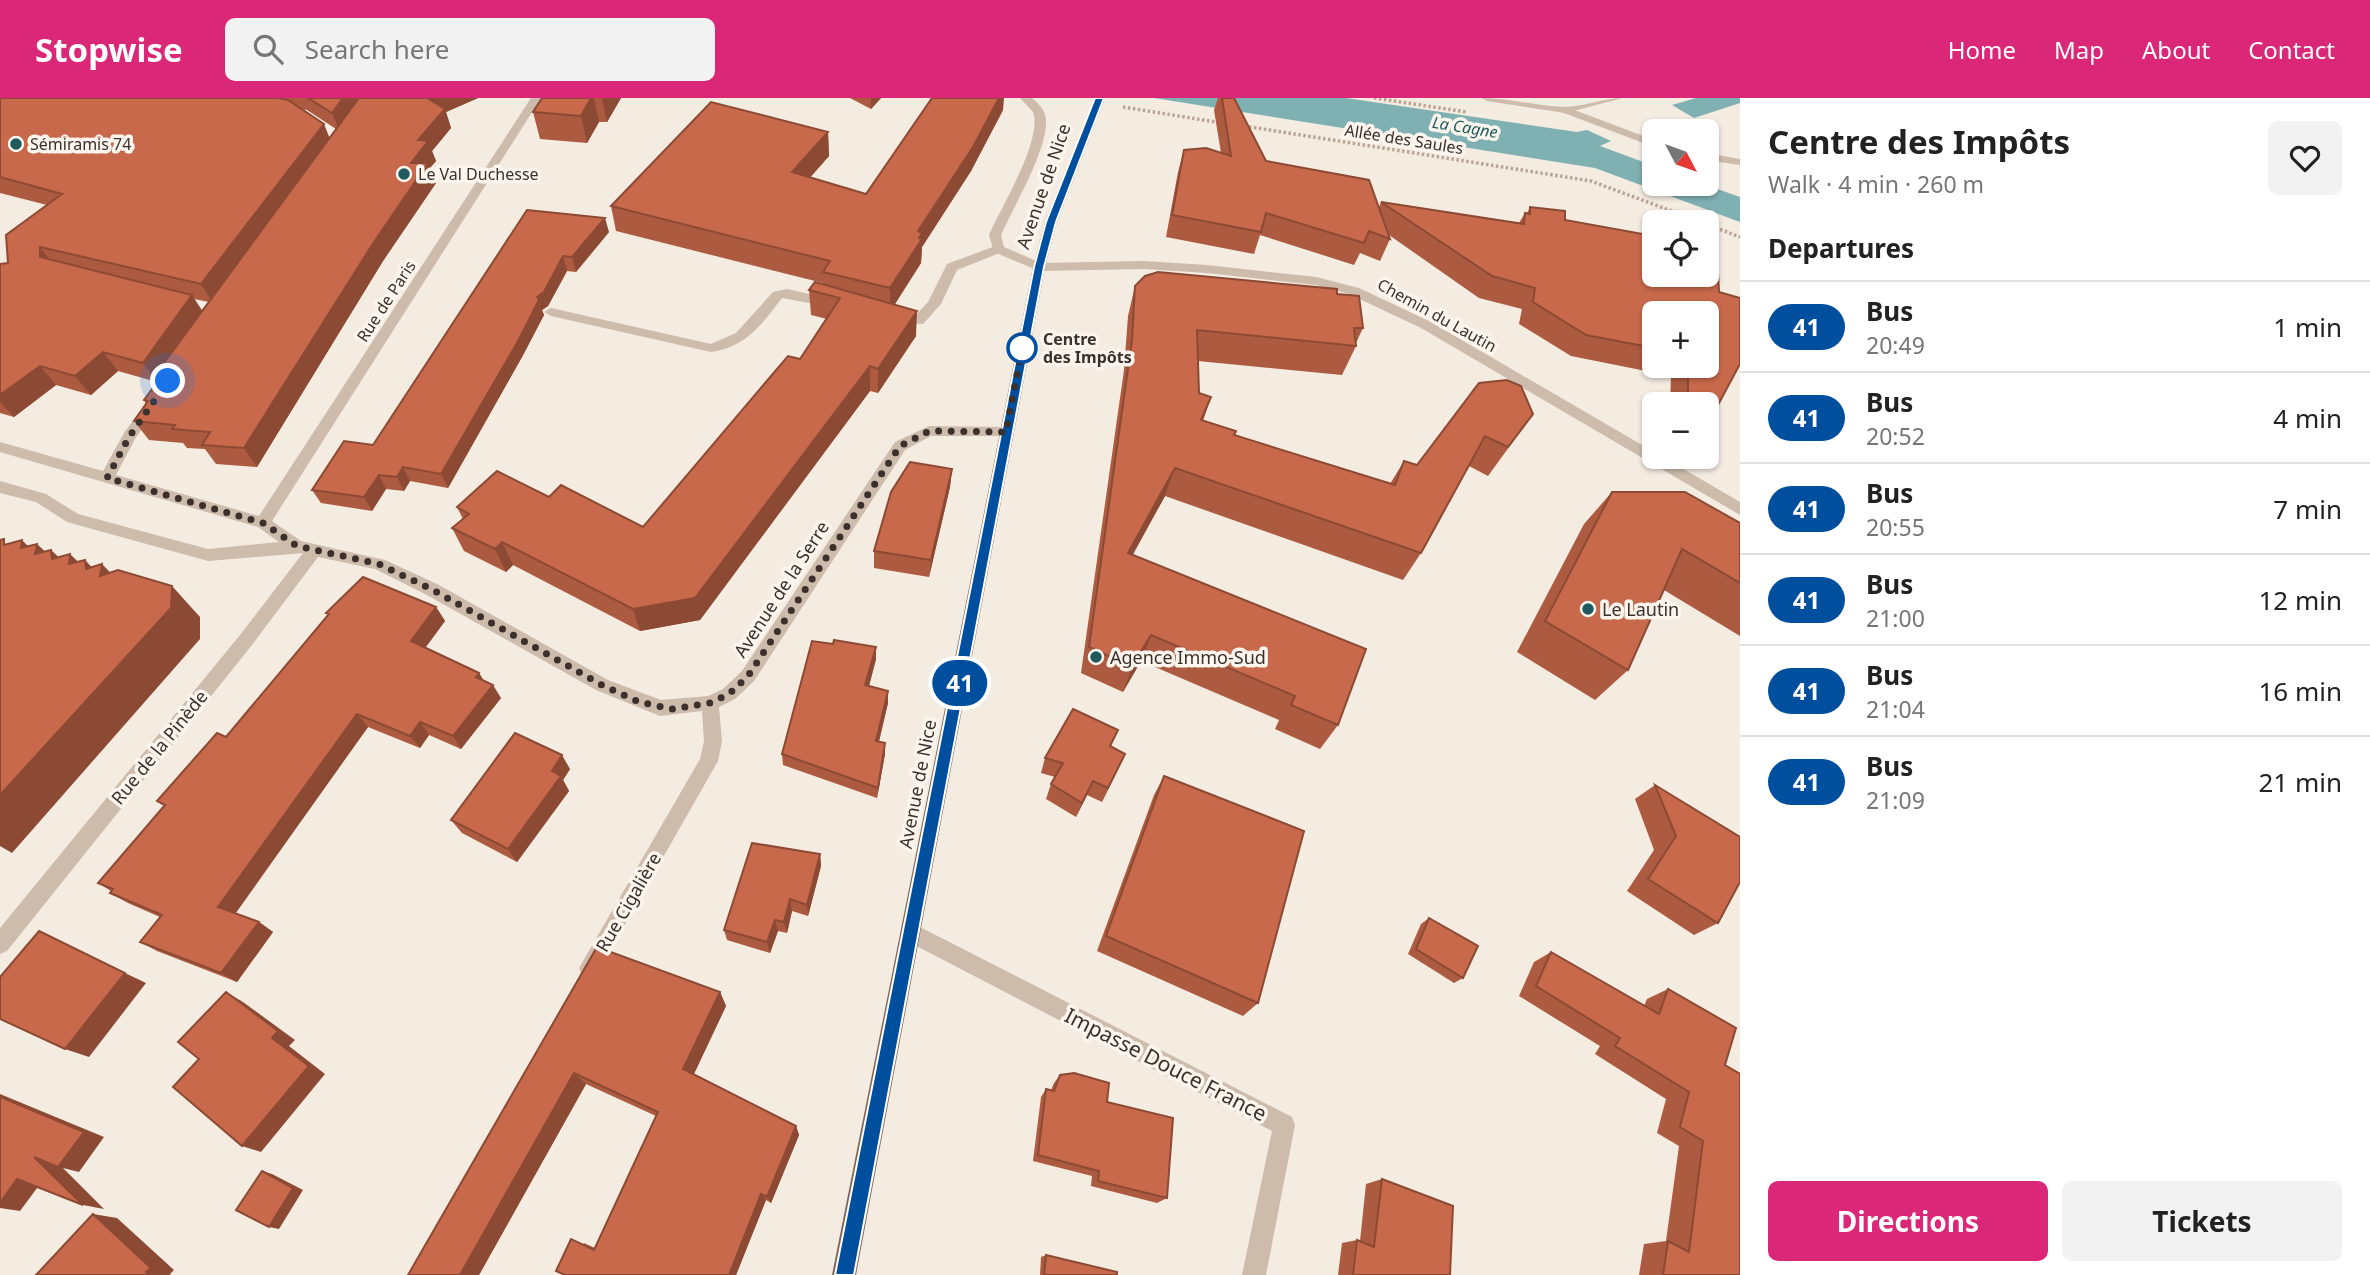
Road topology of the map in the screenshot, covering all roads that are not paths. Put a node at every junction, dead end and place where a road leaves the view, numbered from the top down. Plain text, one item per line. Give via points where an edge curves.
1 (536, 98) edge
2 (1025, 98) edge
3 (1487, 98) edge
4 (1618, 98) edge
5 (1099, 100) edge
6 (1565, 110) junction
7 (1642, 139) edge
8 (1719, 158) edge
9 (1740, 162) edge
10 (998, 248) junction
11 (1039, 267) junction
12 (839, 305) edge
13 (551, 312) dead end
14 (881, 316) edge
15 (160, 393) edge
16 (1006, 432) junction
17 (0, 447) edge
18 (107, 478) junction
19 (0, 486) edge
20 (1740, 509) edge
21 (263, 523) junction
22 (306, 548) junction
23 (710, 703) junction
24 (912, 933) junction
25 (0, 944) edge
26 (578, 986) edge
27 (844, 1275) edge
28 (1254, 1275) edge

1 - 21 street, Rue de Paris
2 - 10 street via 1041,118 1038,138 995,235
3 - 6 street
4 - 6 street
5 - 11 main road, Avenue de Nice via 1051,222
6 - 7 street
8 - 9 street
10 - 11 street
10 - 14 street via 952,267 934,304 918,321
11 - 16 main road, Avenue de Nice
11 - 20 street, Chemin du Lautin via 1207,269 1316,281 1354,291 1426,325
12 - 13 street via 778,295 739,341 711,348
15 - 18 street
16 - 23 street, Avenue de la Serre via 929,431 900,446 757,664 740,685
16 - 24 main road, Avenue de Nice
17 - 18 street, Avenue de la Serre
18 - 21 street, Avenue de la Serre
19 - 22 street, Avenue de la Serre via 41,498 73,518 208,555
21 - 22 street, Avenue de la Serre
22 - 23 street, Avenue de la Serre via 379,564 639,702 672,709
22 - 25 street, Rue de la Pinède via 246,640
23 - 26 street, Rue Cigalière via 713,741 709,761
24 - 27 main road, Avenue de Nice
24 - 28 street, Impasse Douce France via 1284,1125

